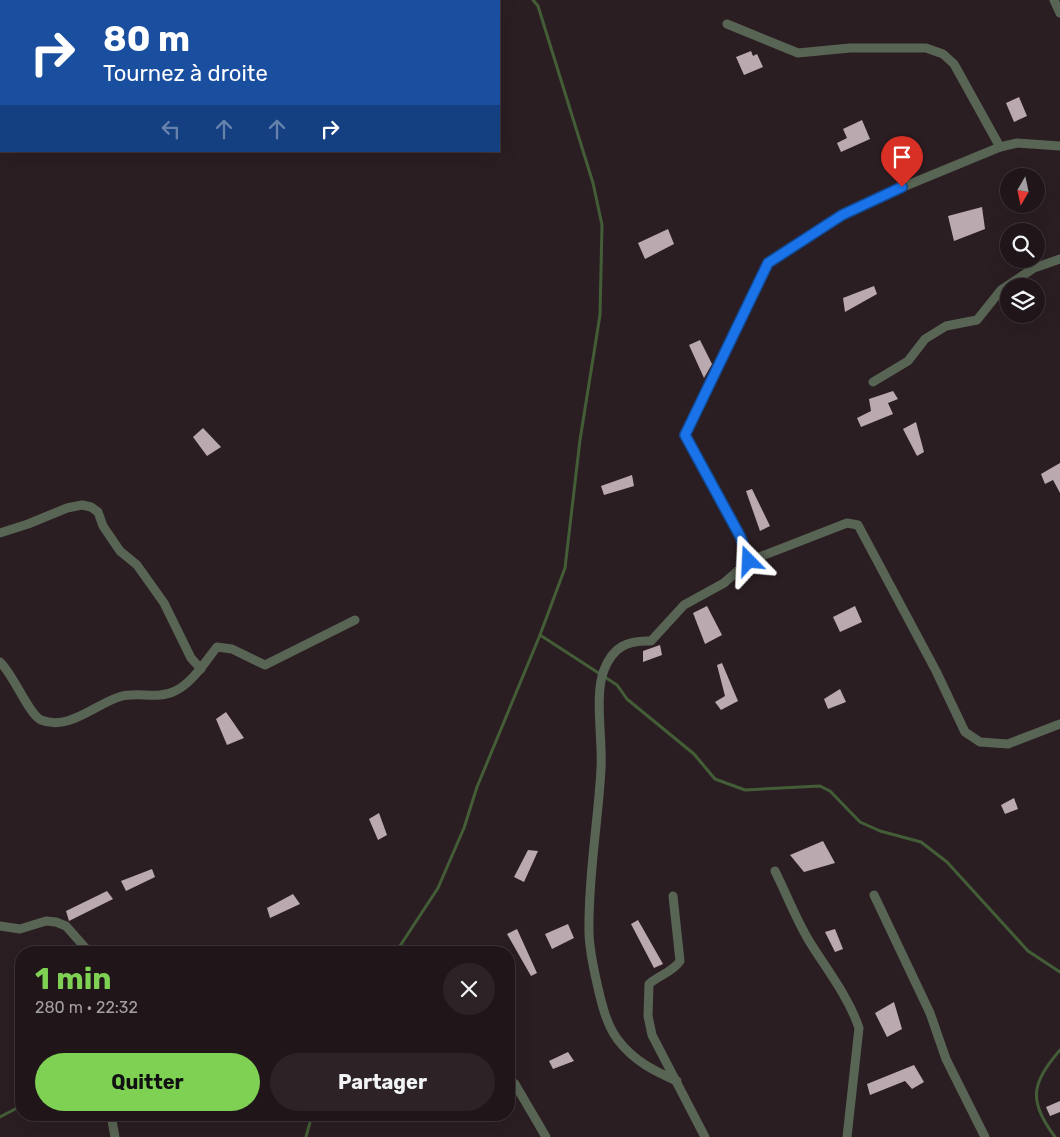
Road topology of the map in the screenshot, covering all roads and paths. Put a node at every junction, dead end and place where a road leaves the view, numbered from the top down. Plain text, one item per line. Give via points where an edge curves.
1 (1055, 0) edge
2 (1060, 13) edge
3 (728, 24) dead end
4 (1060, 146) edge
5 (1000, 147) junction
6 (1060, 259) edge
7 (872, 382) dead end
8 (0, 533) edge
9 (749, 561) junction
10 (355, 620) dead end
11 (0, 662) edge
12 (201, 669) junction
13 (1060, 724) edge
14 (776, 871) dead end
15 (874, 895) dead end
16 (673, 896) dead end
17 (0, 926) edge
18 (84, 946) edge
19 (677, 1081) junction
20 (515, 1084) edge
21 (112, 1121) edge
22 (115, 1137) edge
23 (546, 1137) edge
24 (705, 1137) edge
25 (847, 1137) edge
26 (985, 1137) edge

1 - 2 street
3 - 5 street via 798,53 867,47 926,48 943,54 954,64
4 - 5 street via 1017,143
5 - 9 street via 842,215 768,263 685,435 740,536
6 - 7 street via 1034,268 1001,290 977,320 946,326 925,339 908,361
8 - 12 street via 67,508 91,507 98,512 103,526 120,551 137,565 164,603 191,658
9 - 13 street via 834,527 847,523 858,525 965,732 980,742 1008,744
9 - 19 street via 724,583 684,605 651,641 635,640 620,647 612,655 602,680 601,766 589,933 596,976 603,1010 617,1039 638,1061
10 - 12 street via 271,664 259,663 232,649 217,648
11 - 12 street via 20,689 32,715 53,722 69,720 122,696 160,697 177,691
14 - 25 street via 810,944 831,974 859,1028
15 - 26 street via 930,1013 946,1059
16 - 19 street via 680,961 649,984 648,1016 652,1035
17 - 18 street via 20,929 46,921 56,922 66,926
19 - 24 street
20 - 23 street
21 - 22 street

